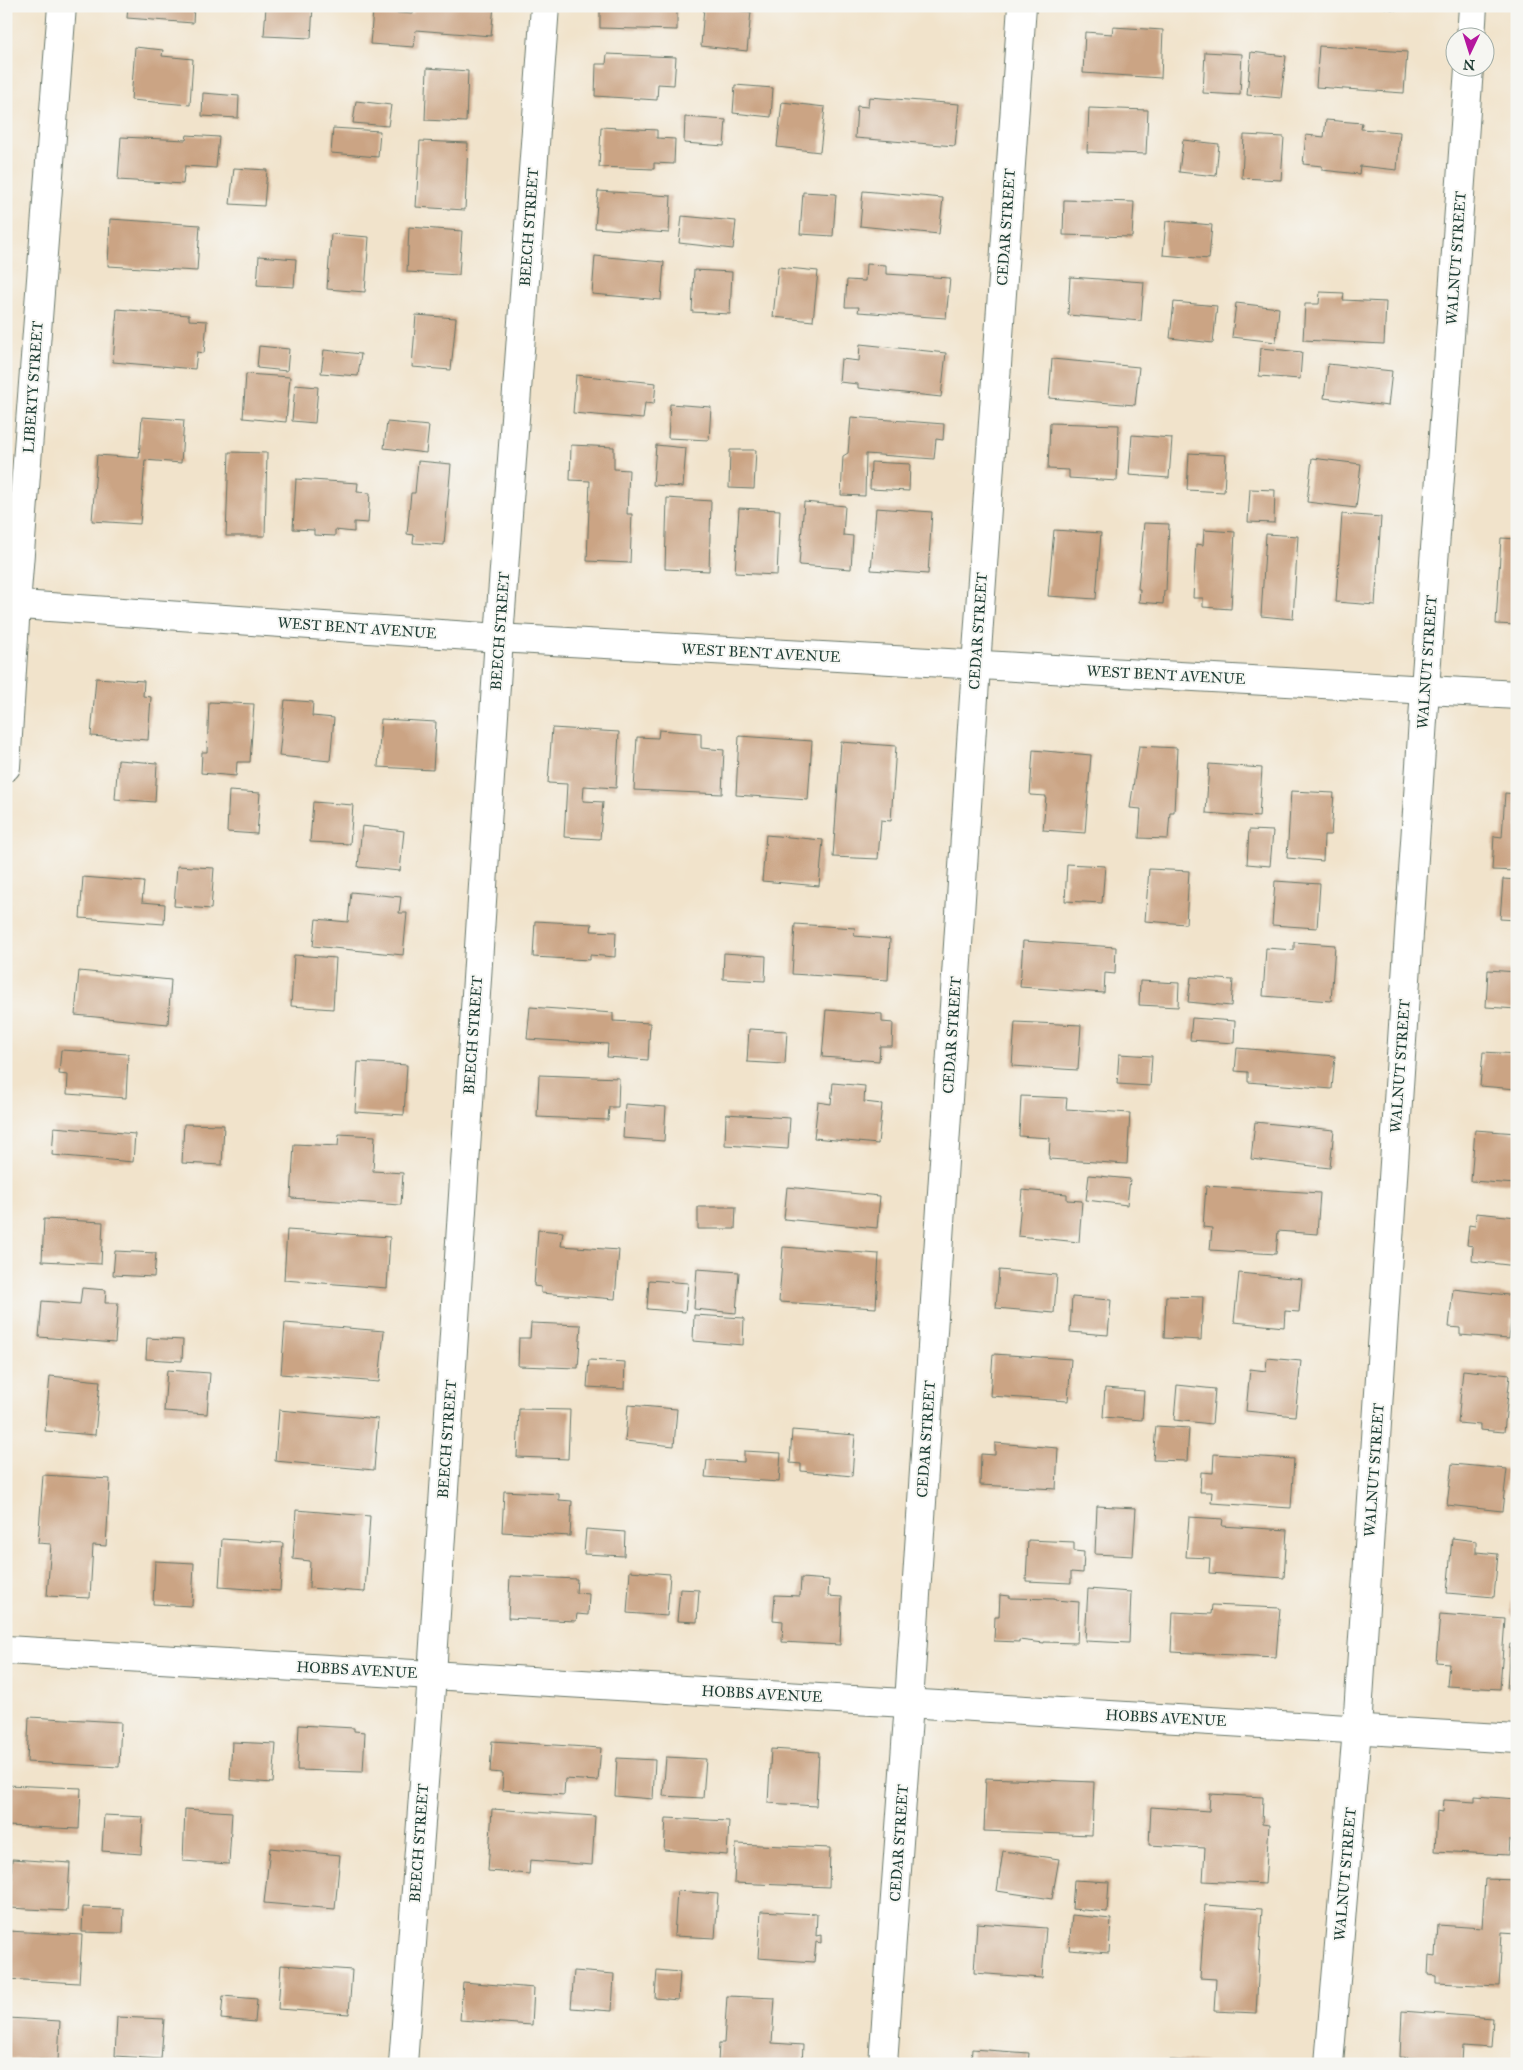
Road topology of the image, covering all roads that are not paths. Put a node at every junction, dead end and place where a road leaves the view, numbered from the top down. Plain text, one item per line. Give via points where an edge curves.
1 (62, 6) edge
2 (545, 6) edge
3 (1022, 6) edge
4 (1474, 6) edge
5 (1472, 28) edge
6 (1468, 78) edge
7 (11, 604) edge
8 (499, 638) junction
9 (976, 666) junction
10 (1425, 689) junction
11 (1517, 695) edge
12 (6, 767) edge
13 (6, 1650) edge
14 (432, 1675) junction
15 (909, 1703) junction
16 (1357, 1729) junction
17 (1517, 1739) edge
18 (403, 2064) edge
19 (883, 2064) edge
20 (1329, 2064) edge

1 - 7 street, LIBERTY STREET
2 - 8 street, BEECH STREET
3 - 9 street, CEDAR STREET
4 - 5 street
6 - 10 street, WALNUT STREET
7 - 8 street, WEST BENT AVENUE
7 - 12 street, LIBERTY STREET
8 - 9 street, WEST BENT AVENUE
8 - 14 street, BEECH STREET
9 - 10 street, WEST BENT AVENUE
9 - 15 street, CEDAR STREET
10 - 11 street, WEST BENT AVENUE
10 - 16 street, WALNUT STREET
13 - 14 street, HOBBS AVENUE
14 - 15 street, HOBBS AVENUE
14 - 18 street, BEECH STREET
15 - 16 street, HOBBS AVENUE
15 - 19 street, CEDAR STREET
16 - 17 street, HOBBS AVENUE
16 - 20 street, WALNUT STREET

